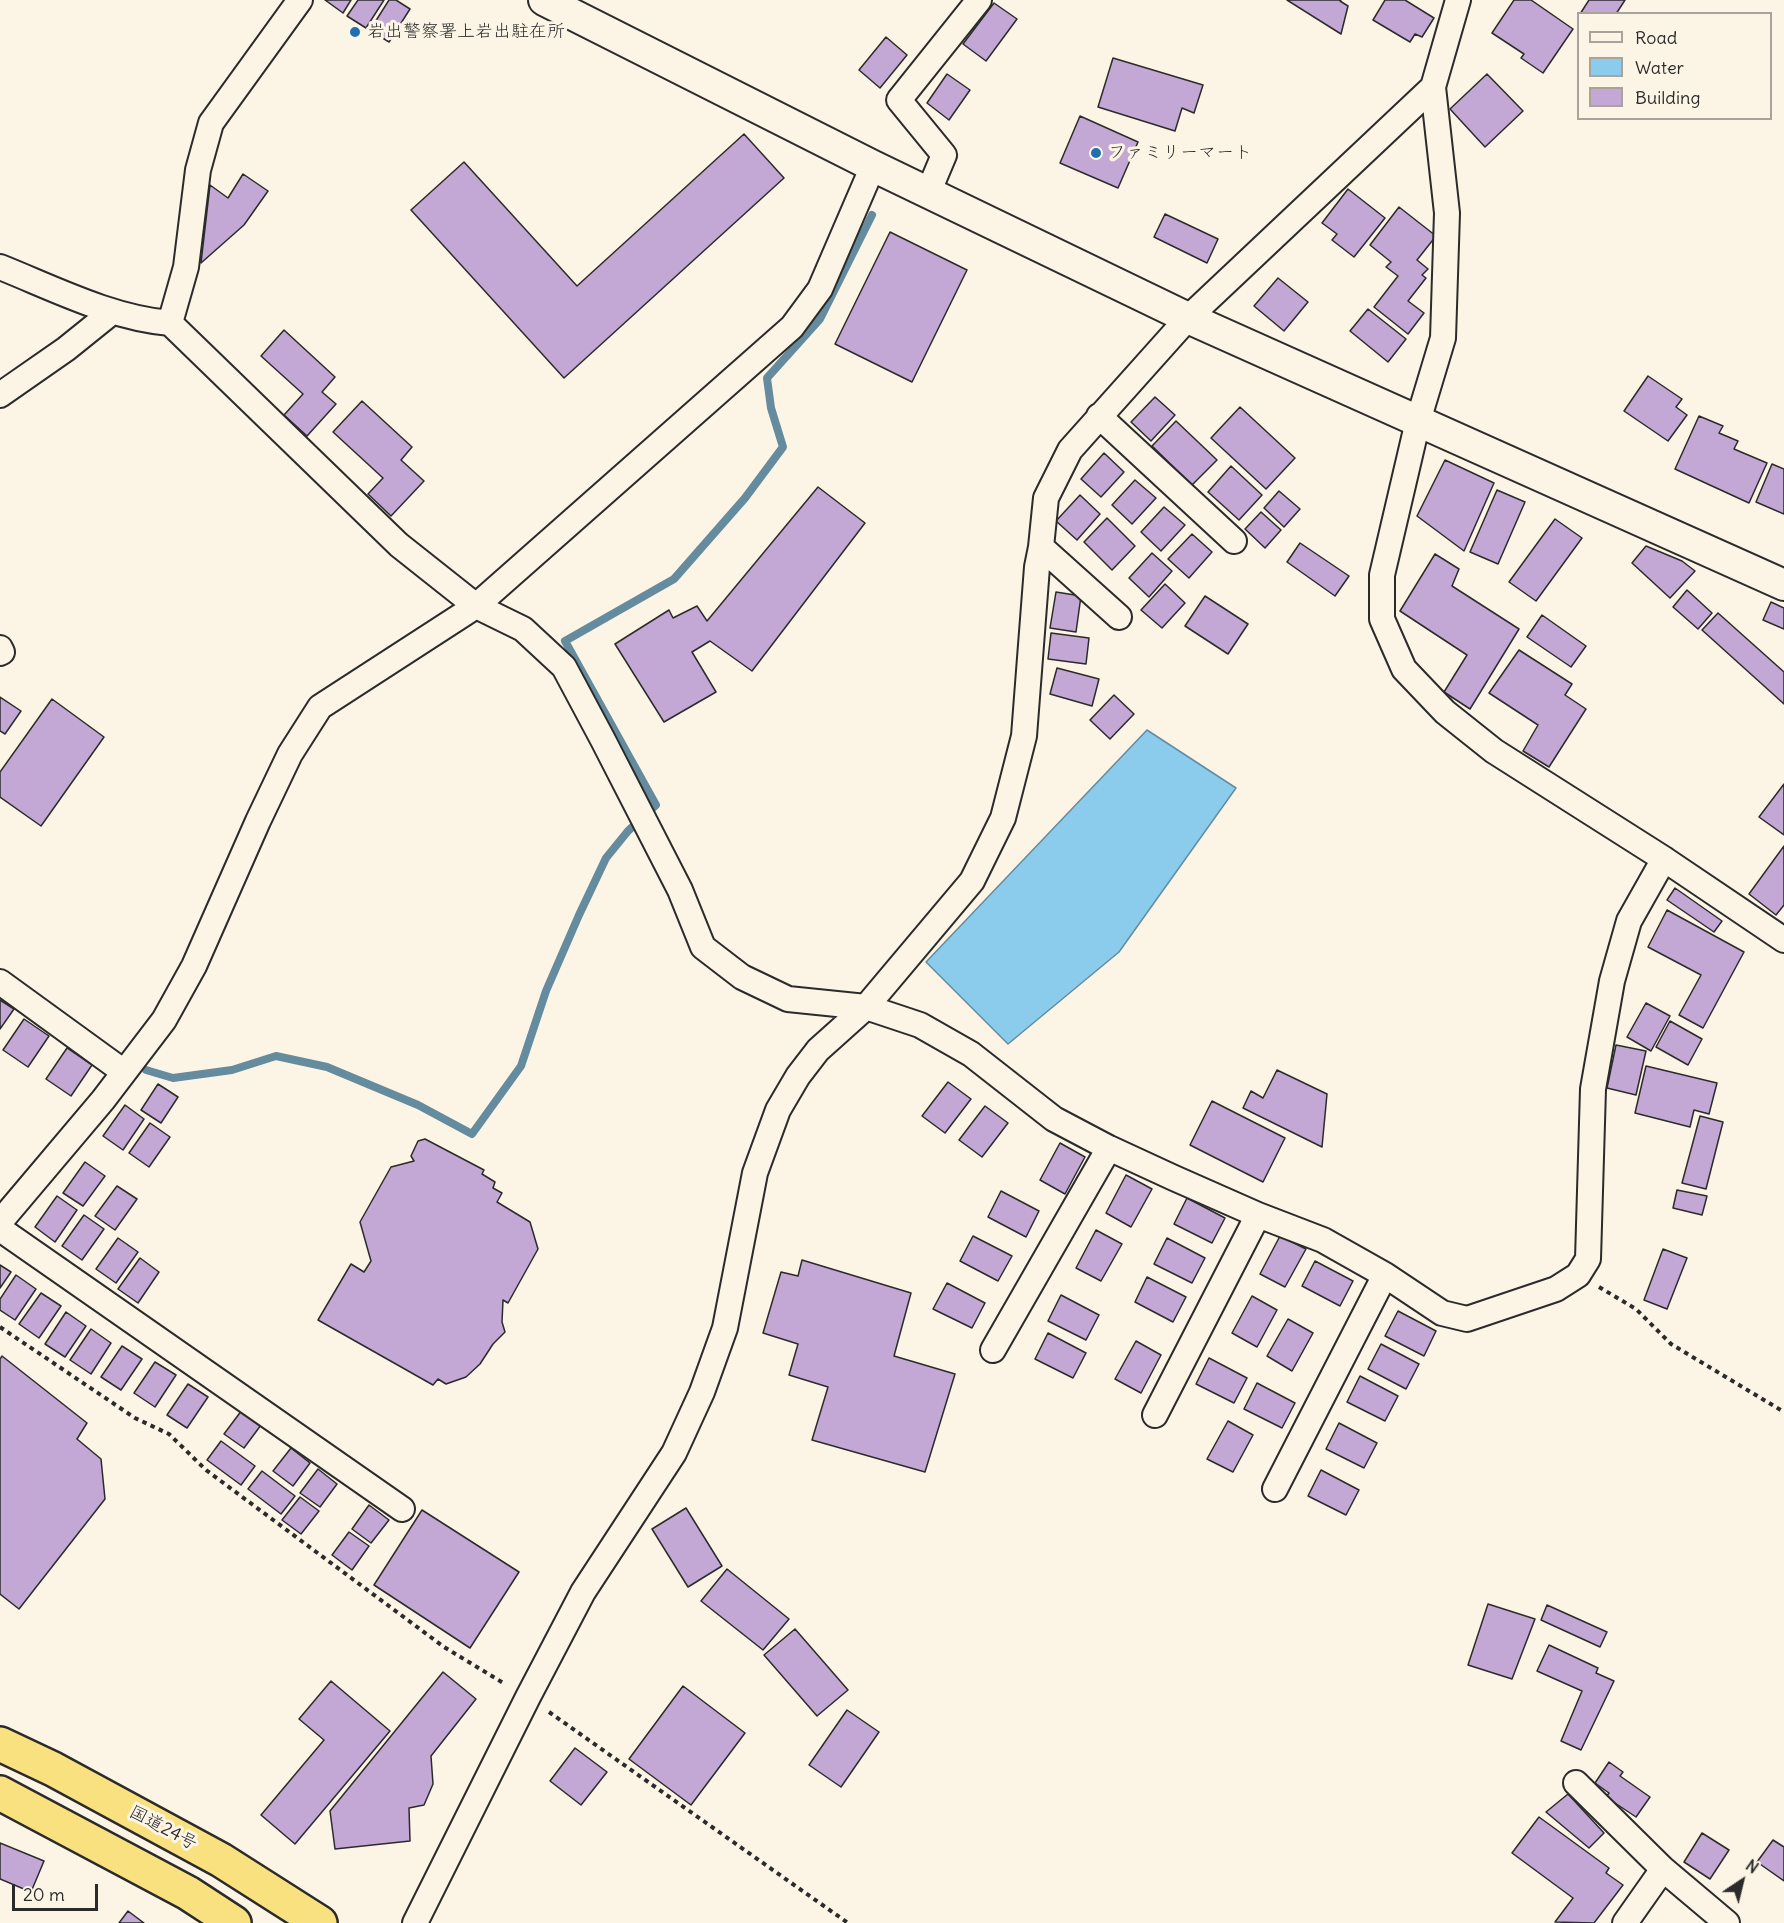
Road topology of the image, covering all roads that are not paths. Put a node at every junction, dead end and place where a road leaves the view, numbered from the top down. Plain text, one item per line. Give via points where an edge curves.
1 (300, 0) edge
2 (544, 0) edge
3 (979, 0) edge
4 (1458, 0) edge
5 (1433, 87) junction
6 (873, 166) junction
7 (928, 193) junction
8 (0, 267) edge
9 (112, 312) junction
10 (1188, 318) junction
11 (170, 323) junction
12 (0, 395) edge
13 (1099, 416) junction
14 (1419, 421) junction
15 (1234, 541) dead end
16 (1041, 547) junction
17 (1784, 585) edge
18 (476, 606) junction
19 (1119, 617) dead end
20 (0, 648) edge
21 (0, 653) edge
22 (1664, 859) junction
23 (1784, 940) edge
24 (0, 982) edge
25 (866, 1007) junction
26 (124, 1072) junction
27 (1110, 1148) junction
28 (1258, 1215) junction
29 (0, 1222) edge
30 (0, 1229) edge
31 (1385, 1275) junction
32 (993, 1350) dead end
33 (1155, 1415) dead end
34 (1275, 1490) dead end
35 (402, 1509) dead end
36 (0, 1744) edge
37 (1576, 1783) dead end
38 (0, 1793) edge
39 (1663, 1869) junction
40 (234, 1923) edge
41 (320, 1923) edge
42 (414, 1923) edge
43 (1625, 1923) edge
44 (1727, 1923) edge

1 - 11 street via 211,123 198,170 186,267
2 - 6 street
3 - 7 street via 899,100 944,155
4 - 5 street
5 - 10 street
5 - 14 street via 1447,213 1446,267 1443,338
6 - 7 street
6 - 18 street via 820,289 792,327
7 - 10 street
8 - 9 street
9 - 11 street
9 - 12 street
10 - 13 street
10 - 14 street
11 - 18 street via 399,545
13 - 15 street
13 - 16 street via 1070,450 1046,498
14 - 17 street
14 - 22 street via 1382,575 1382,619 1404,669 1445,712 1494,751
16 - 19 street
16 - 25 street via 1024,736 1003,818 972,881
18 - 25 street via 523,629 564,667 680,890 704,947 742,977 788,999
18 - 26 street via 320,707 290,754 194,966 164,1020
20 - 21 street
22 - 23 street
22 - 31 street via 1629,921 1612,981 1593,1089 1588,1259 1578,1275 1556,1289 1467,1319 1442,1313
24 - 26 street
25 - 27 street via 920,1025 971,1054 1054,1119
25 - 42 street via 818,1050 778,1110 755,1173 725,1328 702,1392 674,1453 583,1592
26 - 29 street
27 - 28 street
27 - 32 street
28 - 31 street via 1323,1240
28 - 33 street
30 - 35 street
31 - 34 street
36 - 41 highway, 国道24号 via 221,1860
37 - 39 street
38 - 40 highway via 188,1893
39 - 43 street
39 - 44 street

